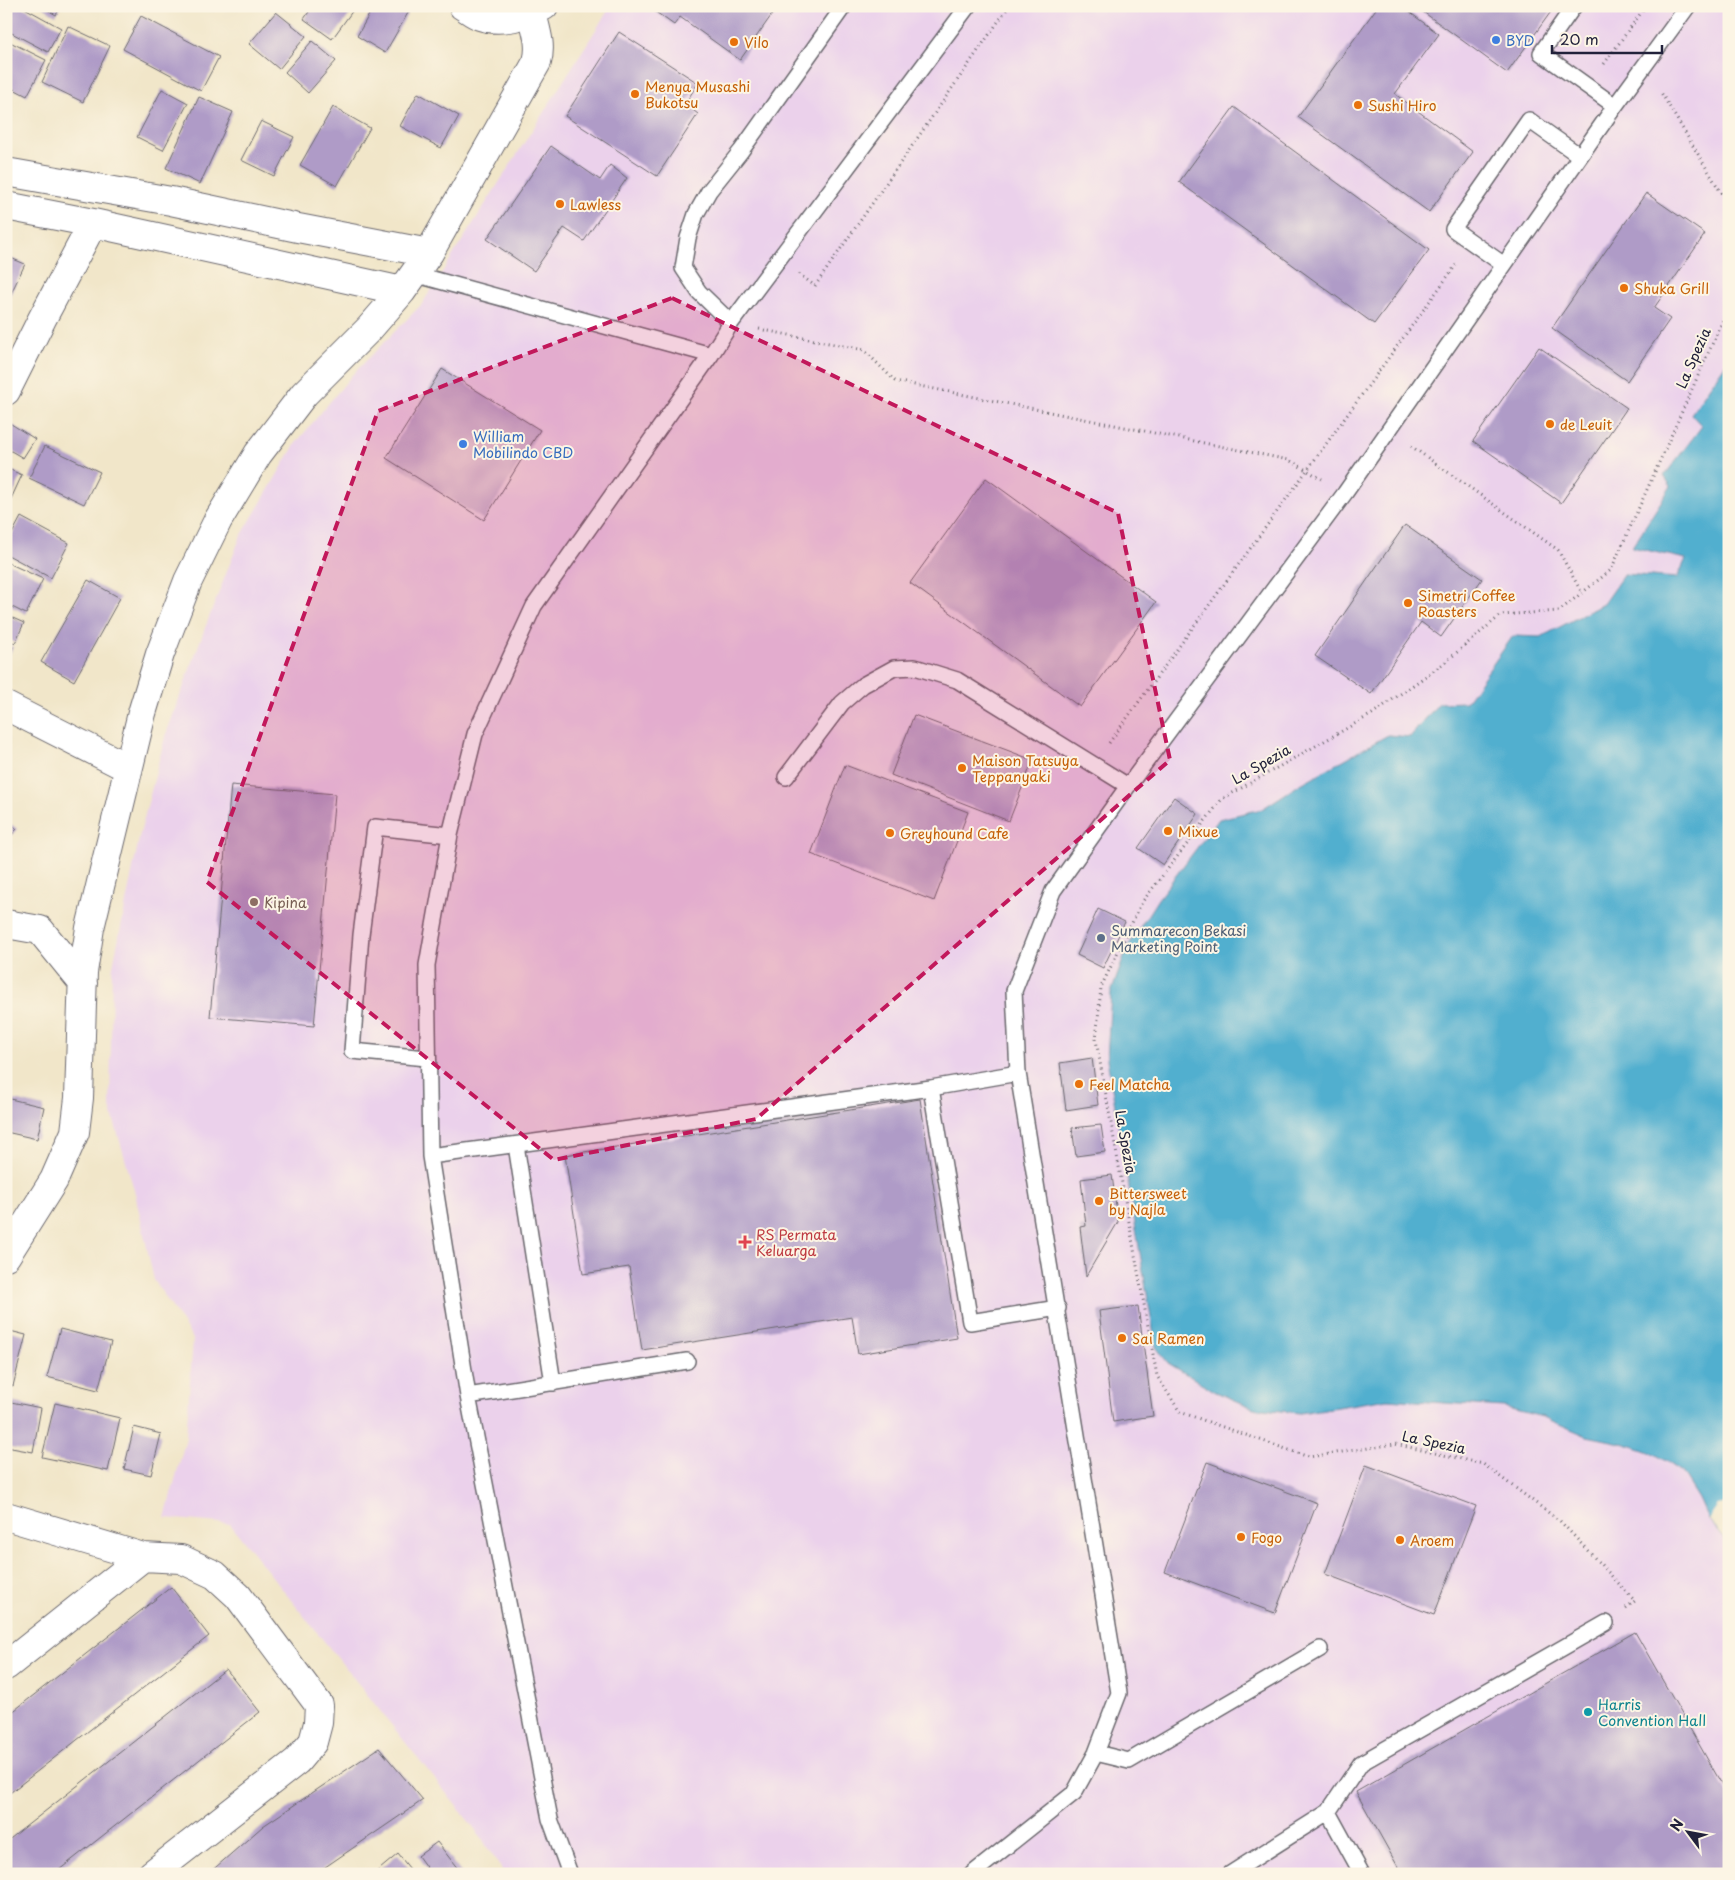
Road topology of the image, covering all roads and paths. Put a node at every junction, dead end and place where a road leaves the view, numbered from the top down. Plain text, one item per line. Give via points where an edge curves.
1 (463, 6) edge
2 (844, 6) edge
3 (968, 6) edge
4 (1009, 6) edge
5 (1574, 6) edge
6 (1646, 6) edge
7 (1688, 6) edge
8 (538, 10) edge
9 (1645, 64) junction
10 (1586, 86) junction
11 (1615, 106) junction
12 (1580, 156) junction
13 (6, 172) edge
14 (6, 206) edge
15 (93, 223) junction
16 (1473, 242) junction
17 (780, 260) junction
18 (1504, 265) junction
19 (415, 272) junction
20 (731, 323) junction
21 (711, 355) junction
22 (6, 392) edge
23 (1389, 431) junction
24 (1307, 470) junction
25 (1346, 493) junction
26 (1582, 593) junction
27 (6, 706) edge
28 (1094, 765) junction
29 (128, 768) junction
30 (786, 777) dead end
31 (1128, 786) junction
32 (450, 835) junction
33 (6, 924) edge
34 (83, 983) junction
35 (428, 1058) junction
36 (1018, 1073) junction
37 (931, 1088) junction
38 (516, 1144) junction
39 (430, 1156) junction
40 (6, 1256) edge
41 (1058, 1308) junction
42 (687, 1362) dead end
43 (553, 1383) junction
44 (468, 1396) junction
45 (6, 1516) edge
46 (143, 1557) junction
47 (1606, 1623) joint
48 (1320, 1649) dead end
49 (6, 1666) edge
50 (1096, 1753) junction
51 (1328, 1812) junction
52 (152, 1874) edge
53 (570, 1874) edge
54 (972, 1874) edge
55 (1230, 1874) edge
56 (1362, 1874) edge

1 - 8 street via 481,16 510,19
2 - 20 lane via 709,191 696,214 682,268 699,292
3 - 17 lane
4 - 17 path via 815,286
5 - 10 lane via 1541,53
6 - 10 path
7 - 9 lane
8 - 19 street via 540,53 537,62
9 - 11 lane
9 - 26 path, La Spezia via 1725,199 1727,311 1611,570
10 - 11 lane
11 - 12 lane
12 - 16 lane via 1529,120 1453,228
12 - 18 lane
13 - 19 street via 171,201 298,228
14 - 15 street
15 - 19 street
15 - 22 street
16 - 18 lane
16 - 24 path
17 - 20 lane
18 - 23 lane
19 - 21 lane
19 - 29 street via 369,329 304,394 258,454 218,520 188,581 160,654
20 - 21 lane
20 - 24 path via 864,350 895,380 1289,460
21 - 32 lane via 534,606 475,734
23 - 25 lane
23 - 26 path via 1558,550
24 - 25 path
24 - 28 path
25 - 31 lane
26 - 47 path, La Spezia via 1559,611 1501,615 1443,664 1372,714 1222,799 1142,902 1101,987 1096,1040 1157,1376 1180,1412 1310,1457 1395,1444 1483,1464 1560,1521 1635,1601
27 - 29 street
28 - 30 lane via 957,680 915,667 894,668 863,685 842,703
28 - 31 lane
29 - 34 street via 90,928
31 - 36 lane via 1053,891 1014,991
32 - 35 lane via 427,965
32 - 35 lane via 375,827 362,934 352,1051
33 - 34 street via 40,930
34 - 40 street via 75,1132 54,1180
35 - 39 lane
36 - 37 lane
36 - 41 lane
37 - 38 lane
37 - 41 lane via 970,1322
38 - 39 lane
38 - 43 lane
39 - 44 lane
41 - 50 lane via 1119,1693
42 - 43 lane
43 - 44 lane
44 - 53 lane via 550,1819
45 - 46 street
46 - 49 street
46 - 52 street via 181,1559 215,1575 238,1596 319,1705 313,1742 297,1761
47 - 51 lane via 1361,1763
48 - 50 lane via 1129,1761
50 - 54 lane via 1074,1793
51 - 55 lane
51 - 56 lane

